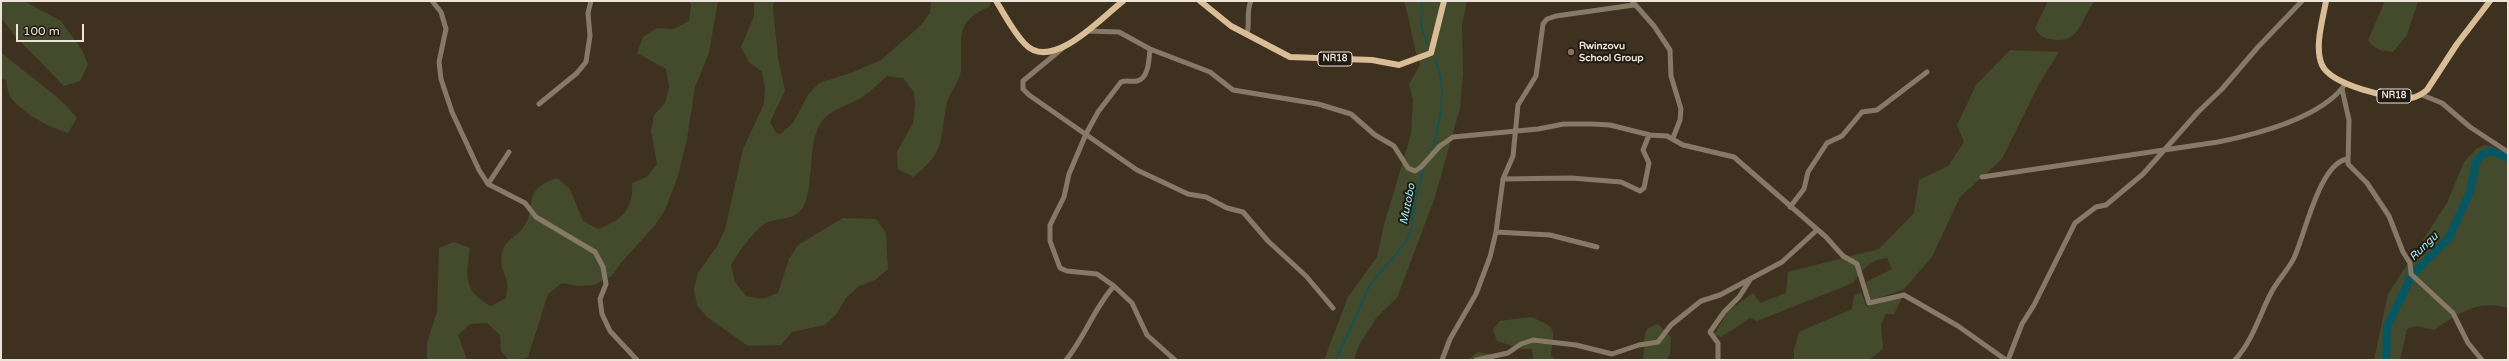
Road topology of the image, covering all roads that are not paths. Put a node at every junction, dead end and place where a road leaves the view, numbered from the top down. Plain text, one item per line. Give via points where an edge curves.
1 (432, 1) edge
2 (591, 1) edge
3 (996, 1) edge
4 (1123, 1) edge
5 (1200, 1) edge
6 (1251, 1) edge
7 (1444, 1) edge
8 (2302, 1) edge
9 (2326, 1) edge
10 (2490, 1) edge
11 (1633, 3) edge
12 (1088, 31) junction
13 (1247, 34) junction
14 (1064, 47) junction
15 (1150, 49) junction
16 (1927, 72) dead end
17 (2346, 83) junction
18 (2342, 89) junction
19 (2422, 95) junction
20 (539, 104) dead end
21 (1514, 131) junction
22 (1086, 134) junction
23 (1649, 135) junction
24 (1673, 138) junction
25 (2166, 148) junction
26 (509, 152) dead end
27 (2508, 152) edge
28 (2347, 159) junction
29 (1982, 177) dead end
30 (1503, 179) junction
31 (488, 184) junction
32 (1790, 207) junction
33 (1817, 230) junction
34 (1496, 232) junction
35 (1597, 247) dead end
36 (1750, 279) junction
37 (1114, 286) junction
38 (1333, 308) dead end
39 (637, 360) edge
40 (1066, 360) edge
41 (1175, 360) edge
42 (1442, 360) edge
43 (1476, 360) edge
44 (1718, 360) edge
45 (2007, 360) edge
46 (2235, 360) edge
47 (2482, 360) edge

1 - 31 street via 441,12 446,29 439,62 441,78 471,156
2 - 20 street via 588,13 590,36 586,62 577,74
3 - 14 main road via 1025,45 1040,51
4 - 12 main road
5 - 13 main road, NR18 via 1221,20
6 - 13 street via 1248,7 1250,24
7 - 13 main road, NR18 via 1431,53 1398,65 1372,60 1294,58
8 - 25 street
9 - 17 main road, NR18 via 2320,45 2321,60 2330,75
10 - 19 main road, NR18
11 - 21 street via 1547,19 1541,30 1537,71 1520,99
11 - 24 street via 1654,26 1670,50 1671,76 1681,109
12 - 14 main road
12 - 15 street via 1119,32
14 - 22 street via 1023,80 1023,88 1043,106
15 - 21 street via 1210,72 1233,90 1318,104 1351,114 1374,135 1394,146 1408,168 1415,171 1448,138
15 - 22 street via 1143,77 1136,81 1120,82
16 - 32 street via 1877,110 1862,112 1842,136 1827,143 1808,172 1804,190
17 - 18 street
17 - 19 main road, NR18 via 2396,96 2410,98
18 - 25 street via 2300,118 2234,139
18 - 28 street via 2348,120
19 - 27 street via 2442,104 2465,124
21 - 23 street via 1564,124 1592,124 1610,125
21 - 30 street via 1513,156
22 - 37 street via 1069,174 1063,201 1050,225 1049,236 1058,264 1063,270 1097,274
22 - 38 street via 1137,170 1165,184 1243,212 1268,241 1306,276
23 - 24 street
23 - 30 street via 1643,150 1649,160 1649,168 1644,188 1640,191 1620,182 1571,178
24 - 32 street via 1683,145 1734,157
25 - 29 street
25 - 45 street via 2143,174 2106,205 2096,207 2075,223 2022,324
26 - 31 street
28 - 46 street via 2337,163 2322,186 2294,257 2272,291 2253,335
28 - 47 street via 2350,168 2367,183 2389,216 2410,263 2411,274 2453,313 2468,343
30 - 34 street
31 - 39 street via 525,203 536,217 595,252 603,267 606,284 600,299 602,314 610,331
32 - 33 street
33 - 36 street via 1782,262
33 - 45 street via 1843,256 1857,264 1869,303 1904,295 1958,326
34 - 35 street via 1550,235
34 - 42 street via 1484,275 1450,339
36 - 43 street via 1720,295 1701,301 1671,325 1658,342 1639,344 1612,354 1576,345 1533,340 1508,353
36 - 44 street via 1739,297 1710,332 1718,343
37 - 40 street via 1105,296
37 - 41 street via 1134,306 1148,336

